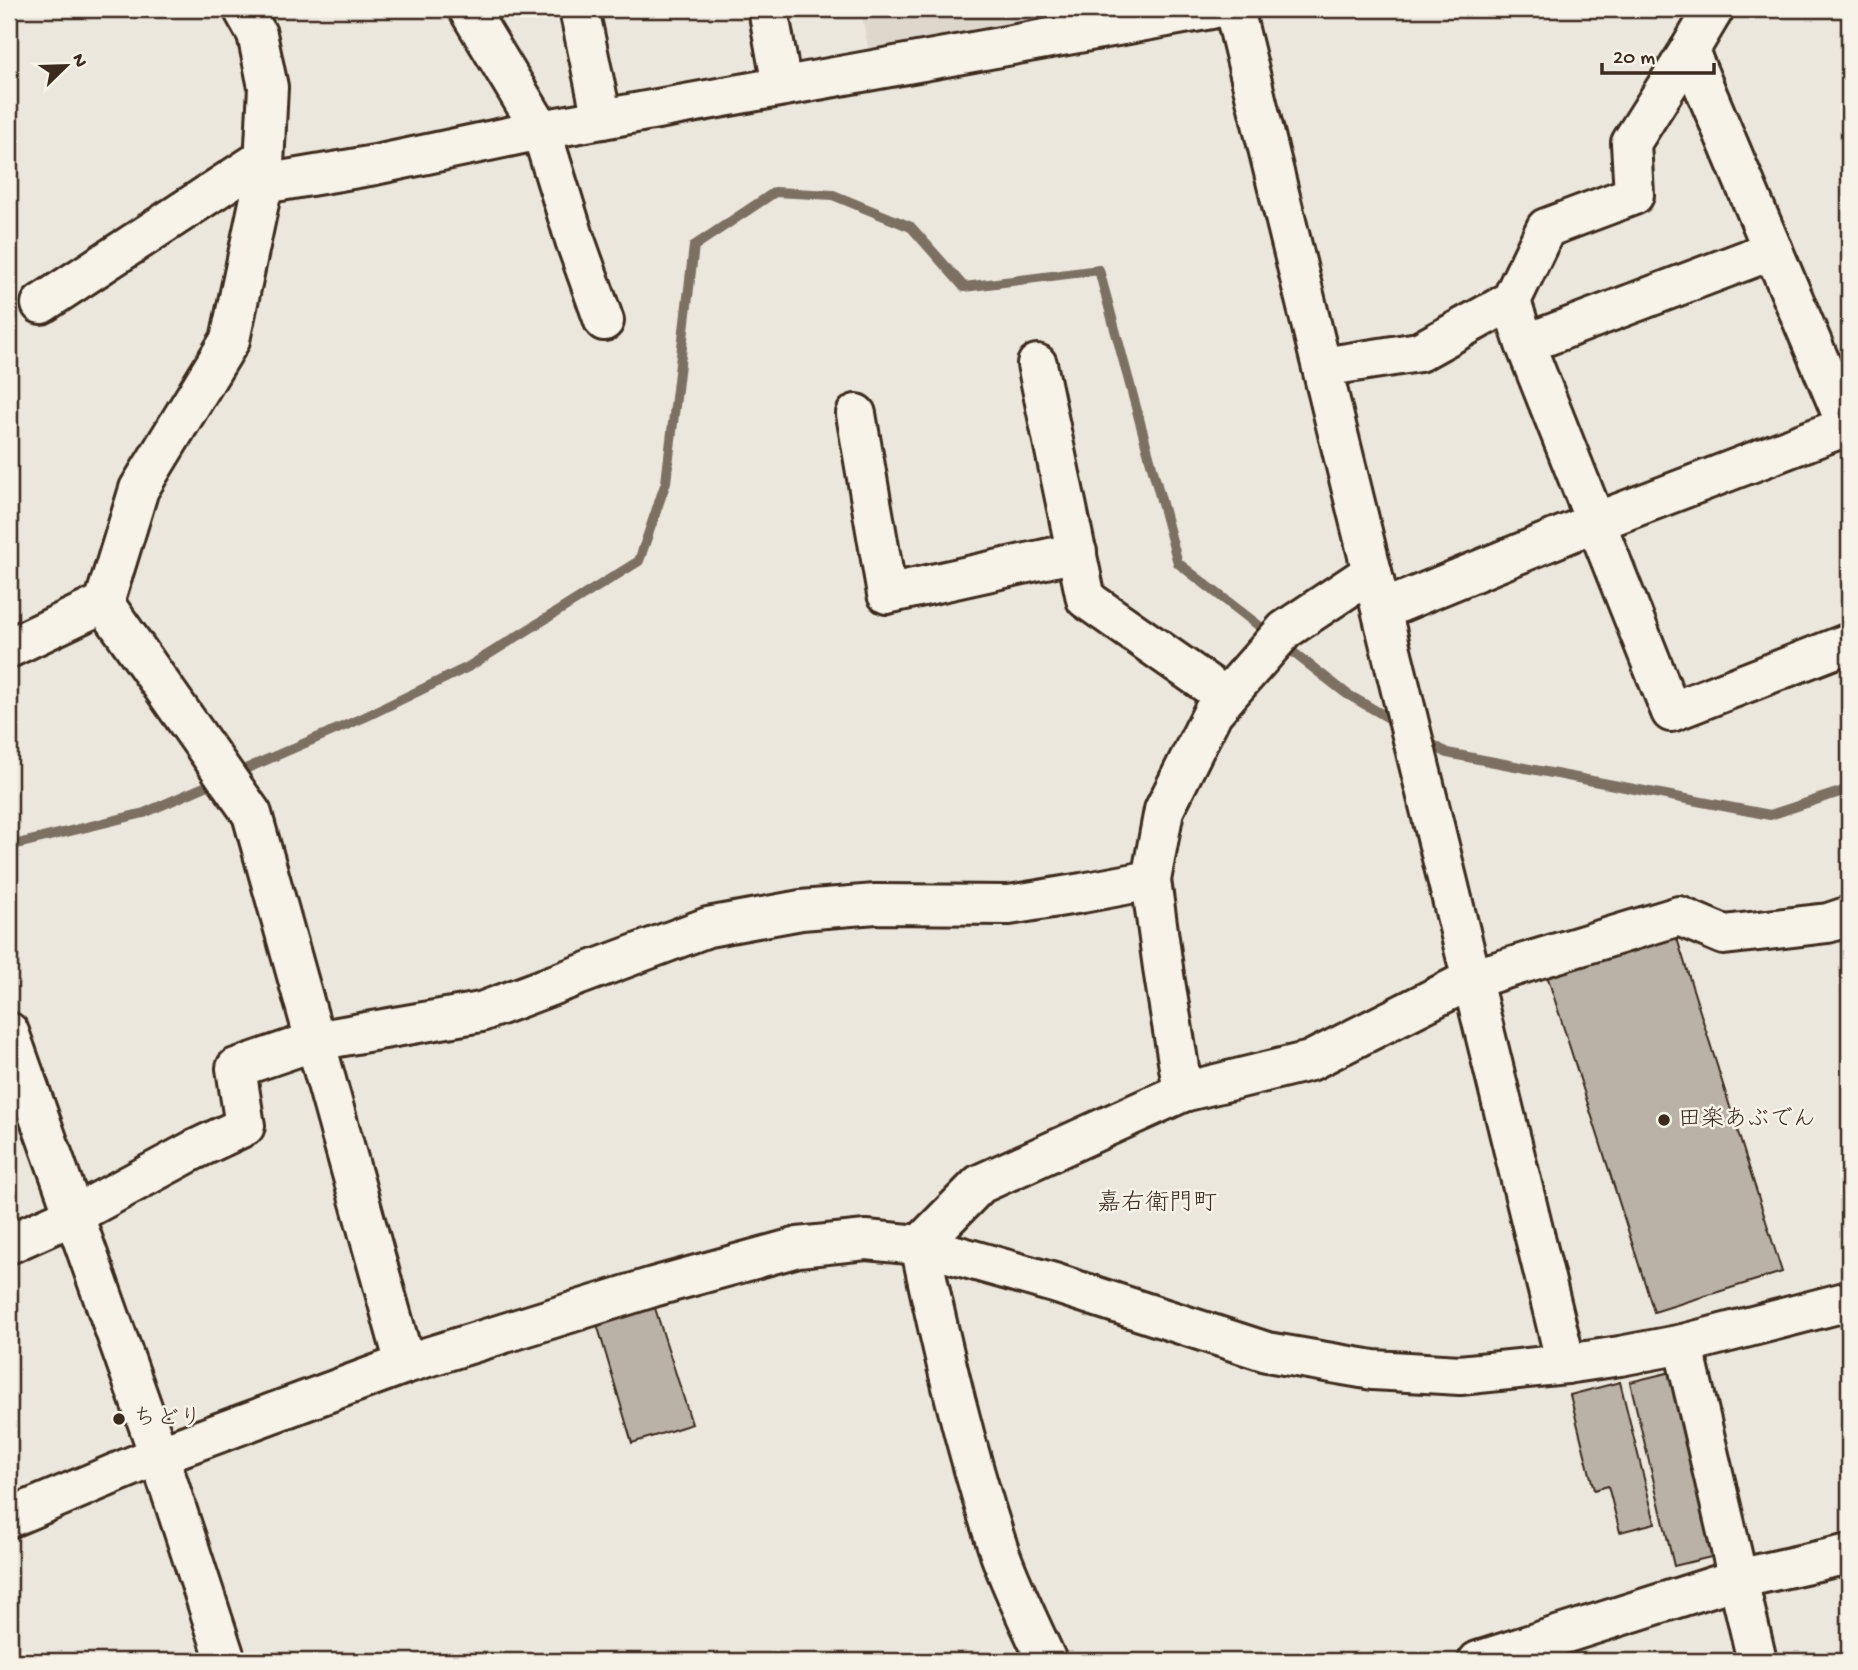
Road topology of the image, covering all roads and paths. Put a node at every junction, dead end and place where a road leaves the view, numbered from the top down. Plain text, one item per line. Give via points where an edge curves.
1 (243, 9) edge
2 (468, 9) edge
3 (579, 9) edge
4 (768, 9) edge
5 (1211, 9) edge
6 (1234, 9) edge
7 (1714, 9) edge
8 (1689, 51) junction
9 (782, 86) junction
10 (602, 119) junction
11 (541, 130) junction
12 (264, 171) junction
13 (1773, 250) junction
14 (1511, 301) junction
15 (41, 304) dead end
16 (604, 321) dead end
17 (1525, 344) junction
18 (1037, 364) dead end
19 (1322, 367) junction
20 (856, 414) dead end
21 (1848, 429) edge
22 (1596, 522) junction
23 (1077, 552) junction
24 (1372, 572) junction
25 (104, 603) junction
26 (1381, 610) junction
27 (1849, 643) edge
28 (9, 648) edge
29 (1226, 697) junction
30 (1151, 880) junction
31 (1849, 916) edge
32 (1472, 979) junction
33 (9, 1032) edge
34 (315, 1041) junction
35 (1183, 1092) junction
36 (74, 1215) junction
37 (9, 1244) edge
38 (920, 1245) junction
39 (1849, 1301) edge
40 (1683, 1344) junction
41 (405, 1364) junction
42 (1566, 1364) junction
43 (159, 1455) junction
44 (9, 1518) edge
45 (1849, 1554) edge
46 (1737, 1579) junction
47 (226, 1661) edge
48 (1047, 1661) edge
49 (1478, 1661) edge
50 (1757, 1661) edge

1 - 12 street via 257,34 268,87
2 - 11 street
3 - 10 street
4 - 9 street
5 - 9 street
6 - 19 street
7 - 8 street
8 - 13 street
8 - 14 street via 1631,143 1634,195 1546,228
9 - 10 street
10 - 11 street
11 - 12 street via 374,164
11 - 16 street
12 - 15 street
12 - 25 street via 230,340 139,489
13 - 17 street
13 - 21 street
14 - 17 street
14 - 19 street via 1419,352
17 - 22 street
18 - 23 street
19 - 24 street
20 - 23 street via 887,594
21 - 22 street
22 - 26 street
22 - 27 street via 1671,712
23 - 29 street via 1086,599
24 - 26 street
24 - 29 street via 1285,630
25 - 28 street
25 - 34 street via 252,814
26 - 32 street
29 - 30 street via 1213,712 1164,810
30 - 34 street via 1009,905 876,904 801,910 708,927 481,1012
30 - 35 street
31 - 32 street via 1828,923 1724,935 1679,916
32 - 35 street via 1310,1061
32 - 42 street
33 - 36 street
34 - 36 street via 236,1068 245,1126
34 - 41 street
35 - 38 street via 980,1184
36 - 37 street
36 - 43 street
38 - 41 street via 866,1240 798,1247
38 - 42 street via 1267,1352 1373,1370 1460,1375
38 - 48 street via 971,1460 1001,1556
39 - 40 street
40 - 42 street
40 - 46 street
41 - 43 street
43 - 44 street
43 - 47 street
45 - 46 street
46 - 49 street
46 - 50 street

